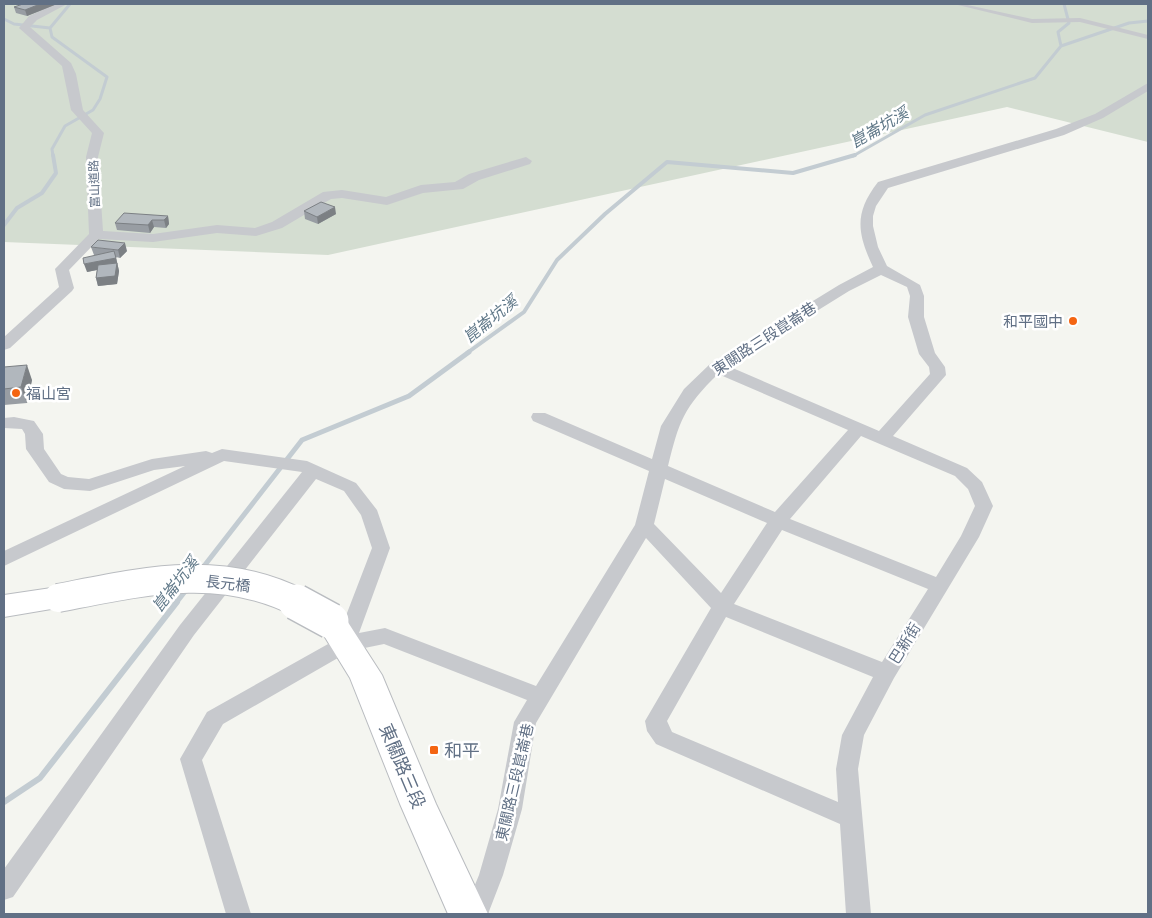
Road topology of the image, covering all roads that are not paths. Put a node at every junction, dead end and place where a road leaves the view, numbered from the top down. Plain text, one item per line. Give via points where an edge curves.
1 (62, 4) edge
2 (958, 4) edge
3 (1148, 37) edge
4 (1148, 86) edge
5 (526, 161) dead end
6 (96, 235) junction
7 (881, 269) junction
8 (4, 345) edge
9 (716, 367) junction
10 (539, 417) dead end
11 (4, 423) edge
12 (858, 429) junction
13 (882, 438) junction
14 (222, 455) junction
15 (657, 469) junction
16 (313, 470) junction
17 (778, 521) junction
18 (644, 525) junction
19 (4, 559) edge
20 (940, 586) junction
21 (4, 606) edge
22 (722, 607) junction
23 (338, 633) junction
24 (886, 673) junction
25 (540, 696) junction
26 (850, 817) junction
27 (4, 889) edge
28 (238, 914) edge
29 (468, 914) edge
30 (476, 914) edge
31 (859, 914) edge

1 - 6 street, 富山道路 via 33,18 24,28 69,66 72,98 81,115 98,133 92,157
2 - 3 lane via 1032,21 1080,20
4 - 7 street via 1099,116 1060,132 883,185 871,198 866,225 868,244
5 - 6 street via 474,177 458,186 421,189 387,201 328,195 277,225 256,232 217,229 153,238
6 - 8 street via 62,269 68,288
7 - 9 street, 東關路三段崑崙巷 via 844,288
7 - 13 street via 913,285 917,296 916,317 927,354 937,367 938,375
9 - 12 street
9 - 15 street, 東關路三段崑崙巷 via 690,392 674,418
10 - 15 street
11 - 14 street via 28,425 34,434 35,449 55,478 64,483 90,485 152,465
12 - 13 street
12 - 17 street
13 - 20 street, 巴新街 via 961,472 976,486 984,506 970,537
14 - 16 street via 301,465
14 - 19 street
15 - 17 street
15 - 18 street, 東關路三段崑崙巷
16 - 23 street via 350,487 370,514 381,548
16 - 27 street via 187,630
17 - 20 street
17 - 22 street
18 - 22 street
18 - 25 street, 東關路三段崑崙巷
20 - 24 street, 巴新街
21 - 23 main road, 長元橋, bridge via 153,580 212,578 248,583 294,600
22 - 24 street
22 - 26 street via 656,721 658,732 664,738
23 - 25 street via 385,636
23 - 28 street via 215,718 191,759
23 - 29 main road, 東關路三段 via 366,675 418,804
24 - 26 street, 巴新街 via 853,735 847,769
25 - 30 street, 東關路三段崑崙巷 via 525,722 510,810
26 - 31 street, 巴新街

